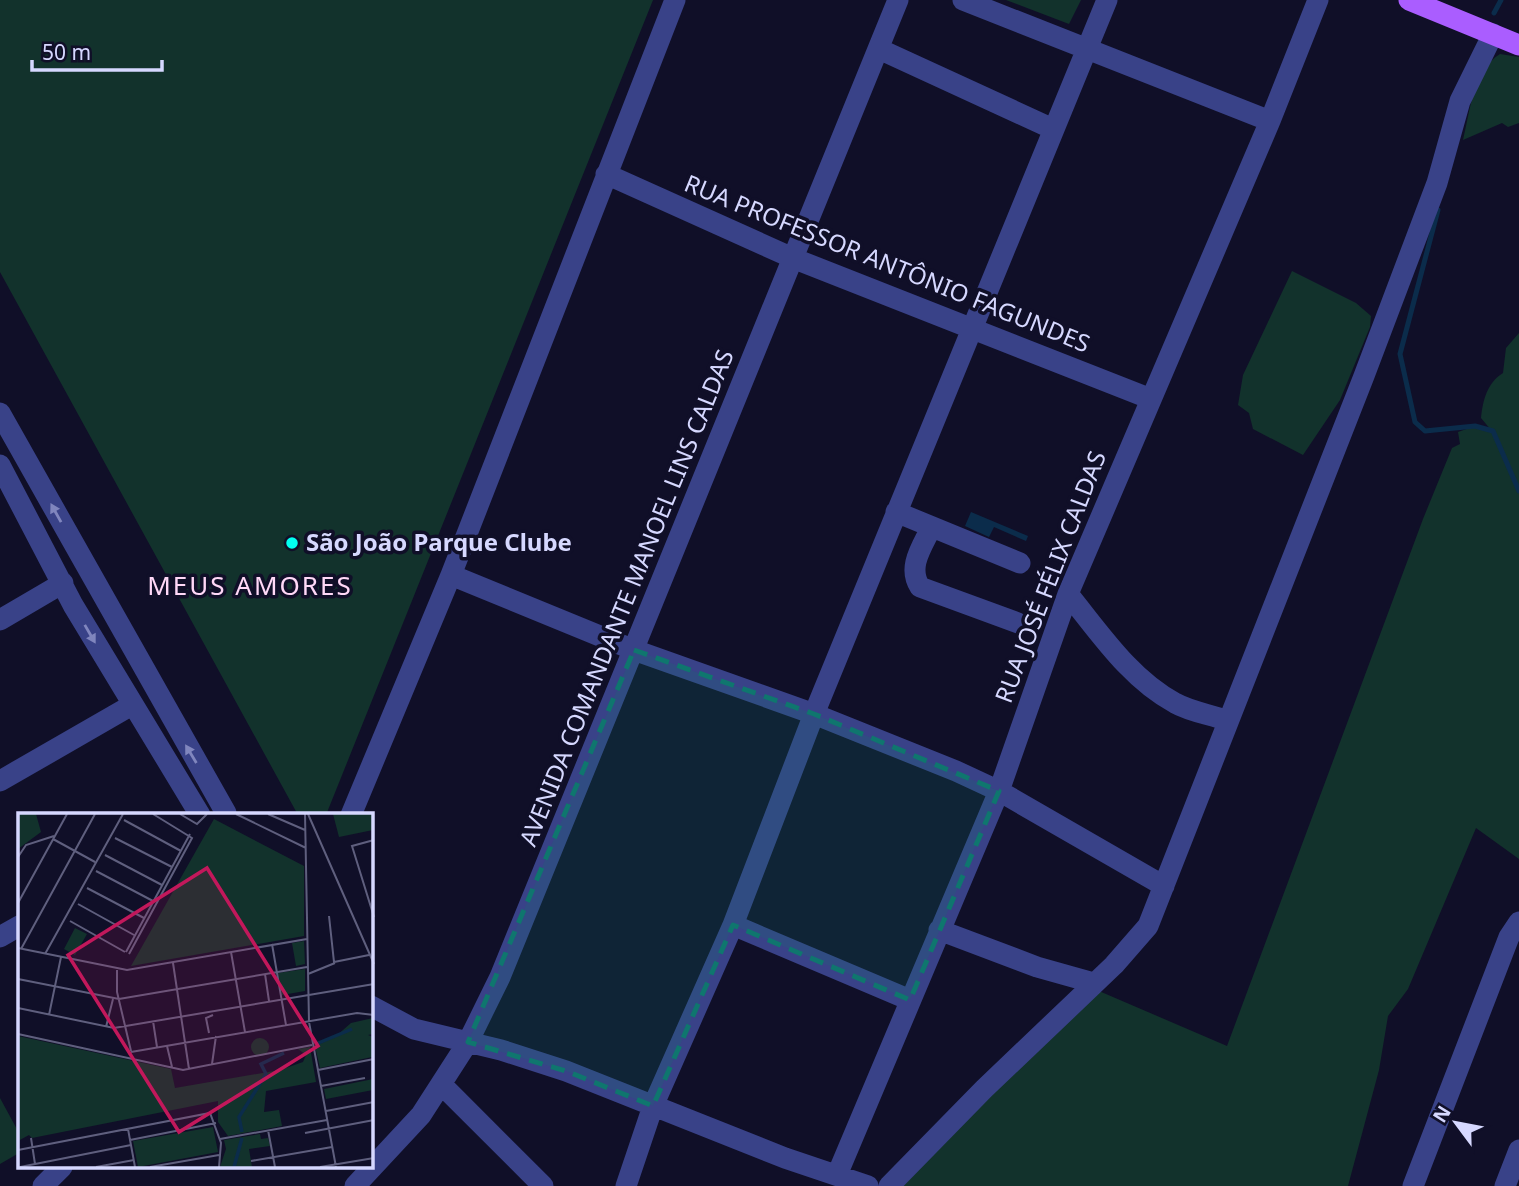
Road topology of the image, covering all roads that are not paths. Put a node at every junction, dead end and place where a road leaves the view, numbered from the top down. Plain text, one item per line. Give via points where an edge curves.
1 (675, 0) edge
2 (898, 0) edge
3 (962, 0) edge
4 (1107, 0) edge
5 (1318, 0) edge
6 (1409, 0) edge
7 (1493, 34) junction
8 (1519, 45) edge
9 (879, 49) junction
10 (1085, 50) junction
11 (1270, 121) junction
12 (1053, 129) junction
13 (606, 174) junction
14 (795, 258) junction
15 (970, 330) junction
16 (1151, 398) junction
17 (0, 413) edge
18 (0, 466) edge
19 (896, 512) junction
20 (931, 528) junction
21 (78, 553) junction
22 (52, 563) junction
23 (1020, 563) dead end
24 (451, 575) junction
25 (63, 583) junction
26 (97, 589) junction
27 (1068, 594) junction
28 (73, 604) junction
29 (0, 620) edge
30 (1018, 623) dead end
31 (634, 650) junction
32 (132, 705) junction
33 (814, 713) junction
34 (1226, 720) junction
35 (0, 781) edge
36 (999, 791) junction
37 (199, 813) edge
38 (220, 813) edge
39 (353, 813) edge
40 (1164, 886) junction
41 (1519, 922) edge
42 (733, 925) junction
43 (18, 927) edge
44 (939, 930) junction
45 (0, 937) edge
46 (1094, 983) junction
47 (910, 1000) junction
48 (373, 1007) edge
49 (468, 1042) junction
50 (442, 1085) junction
51 (653, 1106) junction
52 (1519, 1150) edge
53 (373, 1167) edge
54 (61, 1168) edge
55 (372, 1168) edge
56 (837, 1175) junction
57 (43, 1186) edge
58 (355, 1186) edge
59 (543, 1186) edge
60 (626, 1186) edge
61 (868, 1186) edge
62 (889, 1186) edge
63 (1413, 1186) edge
64 (1505, 1186) edge

1 - 13 street
2 - 9 street, AVENIDA COMANDANTE MANOEL LINS CALDAS
3 - 10 street
4 - 10 street
5 - 11 street, RUA JOSÉ FÉLIX CALDAS
6 - 7 main road
7 - 8 main road
7 - 34 street via 1460,101 1437,183
9 - 12 street
9 - 14 street, AVENIDA COMANDANTE MANOEL LINS CALDAS
10 - 11 street
10 - 12 street
11 - 16 street, RUA JOSÉ FÉLIX CALDAS
12 - 15 street
13 - 14 street, RUA PROFESSOR ANTÔNIO FAGUNDES
13 - 24 street
14 - 15 street, RUA PROFESSOR ANTÔNIO FAGUNDES
14 - 31 street, AVENIDA COMANDANTE MANOEL LINS CALDAS
15 - 16 street, RUA PROFESSOR ANTÔNIO FAGUNDES
15 - 19 street
16 - 27 street, RUA JOSÉ FÉLIX CALDAS
21 -> 17 street
18 - 22 street
19 - 20 street
19 - 33 street
20 - 23 street
20 - 30 street via 913,567 920,587
21 - 22 street
21 - 26 street
22 - 25 street
24 - 31 street
24 - 39 street
25 - 28 street
25 - 29 street
26 - 28 street
38 -> 26 street
27 - 34 street via 1119,657 1155,691 1193,712
27 - 36 street, RUA JOSÉ FÉLIX CALDAS
28 -> 32 street
31 - 33 street
31 - 49 street, AVENIDA COMANDANTE MANOEL LINS CALDAS via 500,977
32 - 35 street
32 - 37 street
33 - 36 street
33 - 42 street
34 - 40 street
36 - 40 street
36 - 44 street, RUA JOSÉ FÉLIX CALDAS
40 - 46 street via 1148,926
41 - 63 street via 1509,937
42 - 47 street
42 - 51 street
43 - 45 street
44 - 46 street
44 - 47 street, RUA JOSÉ FÉLIX CALDAS
46 - 62 street
47 - 56 street, RUA JOSÉ FÉLIX CALDAS
48 - 49 street via 414,1029
49 - 50 street, AVENIDA COMANDANTE MANOEL LINS CALDAS
49 - 51 street via 566,1070
50 - 53 street, AVENIDA COMANDANTE MANOEL LINS CALDAS
50 - 59 street
51 - 56 street
51 - 60 street
52 - 64 street
54 - 57 street
55 - 58 street, AVENIDA COMANDANTE MANOEL LINS CALDAS
56 - 61 street

